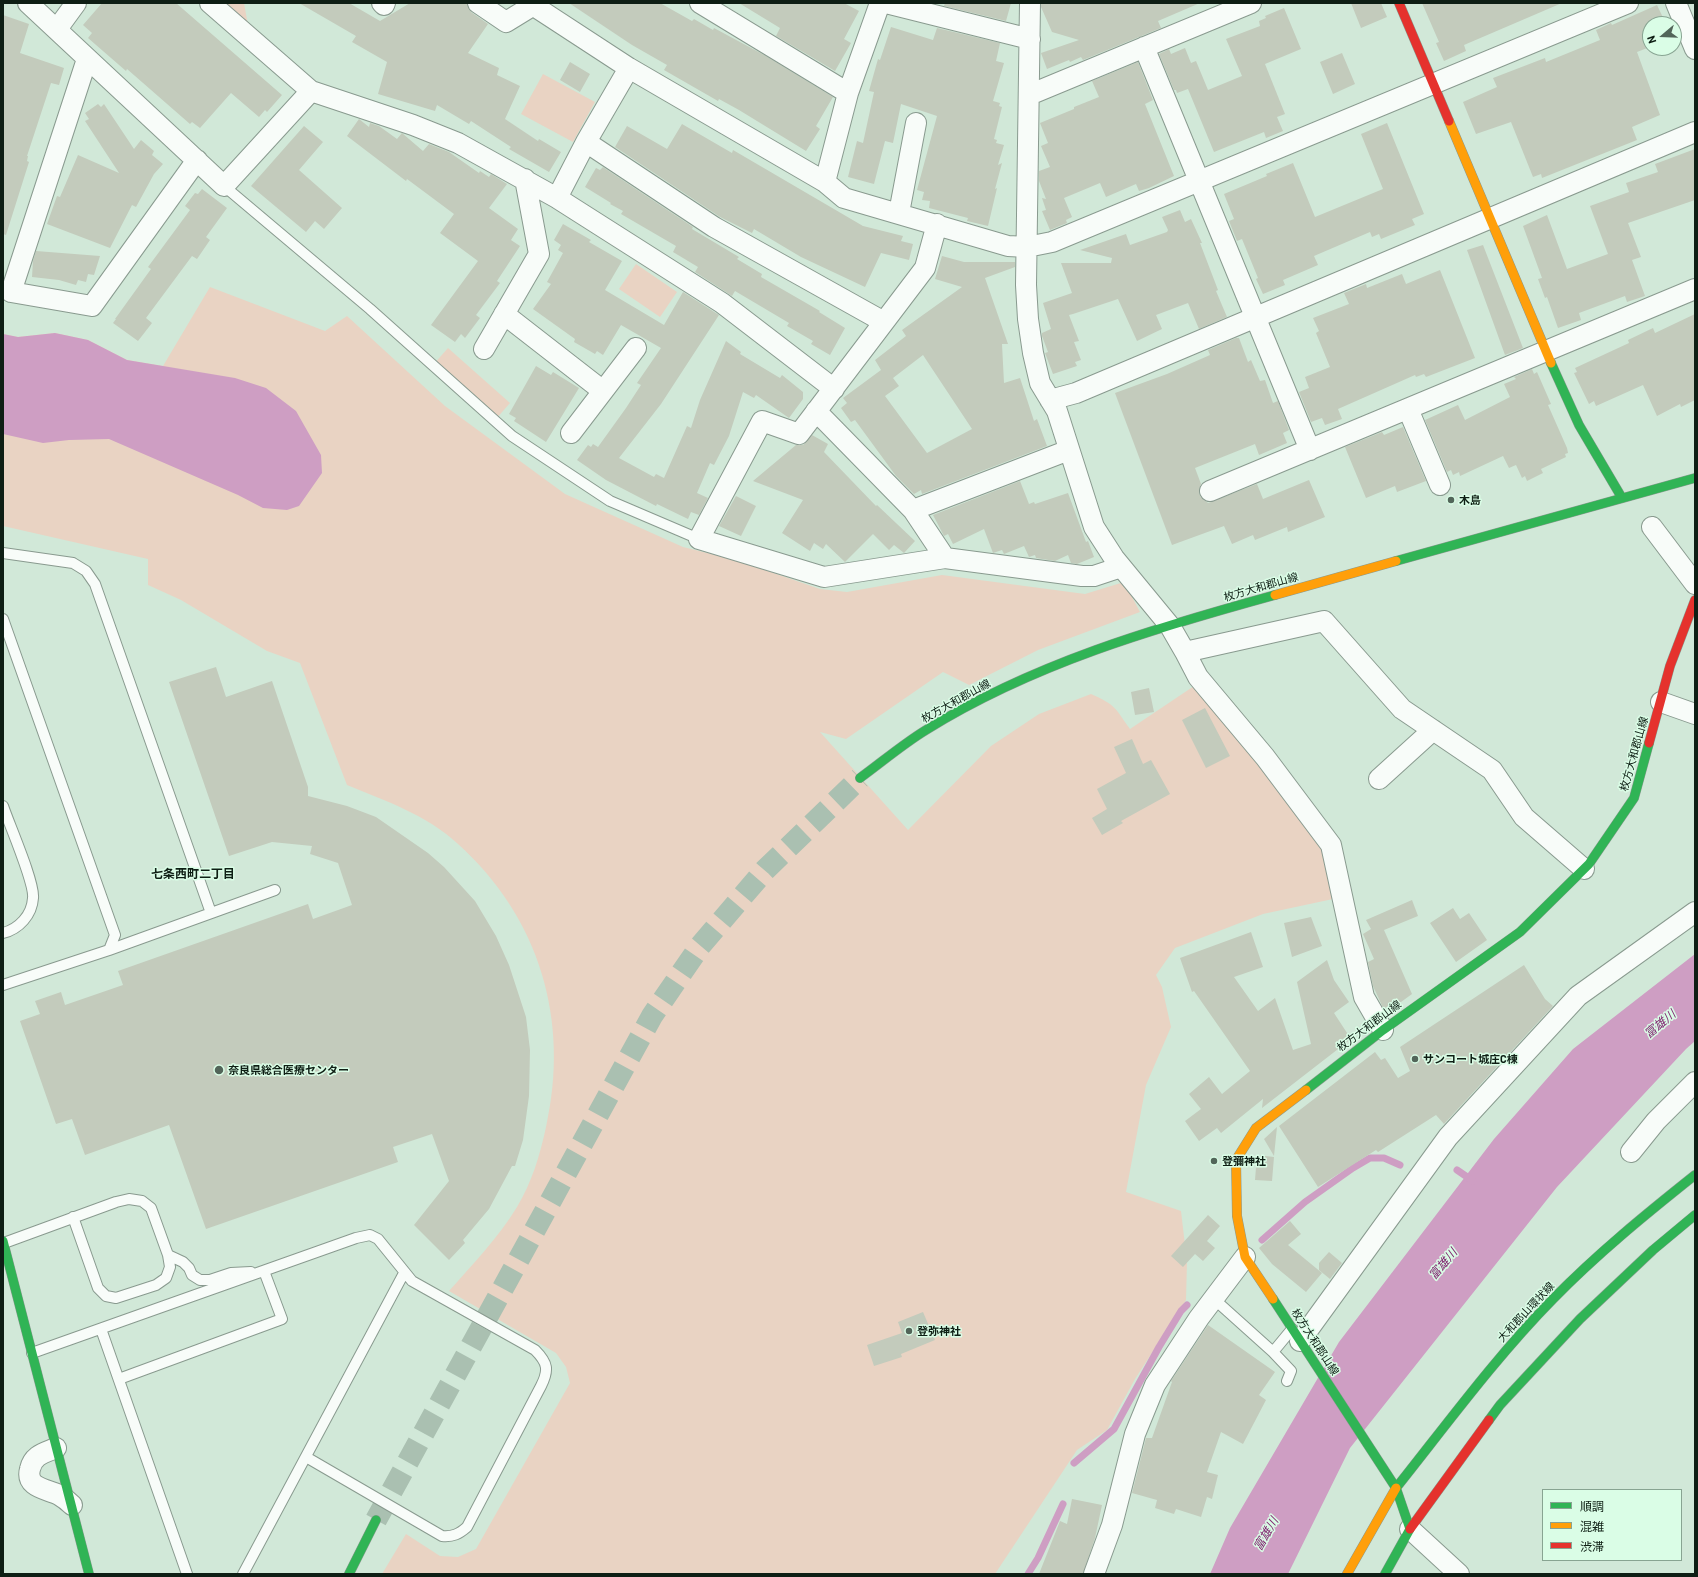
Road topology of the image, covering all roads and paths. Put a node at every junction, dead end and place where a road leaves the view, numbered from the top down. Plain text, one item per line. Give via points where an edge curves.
1 (28, 3) edge
2 (76, 3) edge
3 (210, 3) edge
4 (382, 3) edge
5 (385, 3) edge
6 (478, 3) edge
7 (700, 3) edge
8 (880, 3) edge
9 (886, 3) edge
10 (1030, 3) edge
11 (1251, 3) edge
12 (1399, 3) edge
13 (1628, 3) edge
14 (1676, 3) edge
15 (536, 5) edge
16 (57, 29) junction
17 (1030, 39) junction
18 (1144, 47) junction
19 (1695, 49) edge
20 (87, 59) junction
21 (629, 68) junction
22 (1433, 84) junction
23 (311, 91) junction
24 (848, 93) junction
25 (1029, 95) junction
26 (916, 123) dead end
27 (1695, 132) edge
28 (586, 142) junction
29 (197, 160) junction
30 (525, 179) junction
31 (1199, 181) junction
32 (824, 182) junction
33 (224, 186) junction
34 (557, 198) junction
35 (899, 213) junction
36 (1490, 219) junction
37 (937, 224) junction
38 (1027, 247) junction
39 (1695, 289) edge
40 (504, 314) junction
41 (1255, 317) junction
42 (884, 322) junction
43 (484, 348) dead end
44 (636, 348) dead end
45 (1546, 351) junction
46 (834, 389) junction
47 (603, 391) junction
48 (1050, 400) junction
49 (1408, 409) junction
50 (816, 411) junction
51 (571, 432) dead end
52 (1069, 450) junction
53 (1310, 450) junction
54 (1695, 478) edge
55 (1440, 485) dead end
56 (1210, 491) dead end
57 (1622, 498) junction
58 (913, 510) junction
59 (1652, 527) dead end
60 (699, 539) junction
61 (3, 553) edge
62 (946, 558) junction
63 (1121, 567) junction
64 (1695, 584) edge
65 (1695, 600) edge
66 (3, 619) edge
67 (1170, 626) junction
68 (1185, 652) junction
69 (1661, 702) junction
70 (1695, 714) edge
71 (1433, 730) junction
72 (860, 778) tunnel mouth
73 (1378, 779) dead end
74 (3, 806) edge
75 (1584, 869) junction
76 (275, 890) dead end
77 (1695, 912) edge
78 (211, 913) junction
79 (3, 933) edge
80 (109, 950) junction
81 (3, 985) edge
82 (1383, 1030) junction
83 (1695, 1082) edge
84 (1632, 1152) dead end
85 (1695, 1175) edge
86 (1695, 1216) edge
87 (73, 1217) junction
88 (3, 1242) edge
89 (168, 1255) junction
90 (1245, 1257) junction
91 (262, 1271) junction
92 (404, 1273) junction
93 (1214, 1299) junction
94 (101, 1329) junction
95 (1296, 1335) junction
96 (32, 1352) junction
97 (1273, 1352) junction
98 (119, 1379) junction
99 (1287, 1381) dead end
100 (56, 1448) junction
101 (306, 1457) junction
102 (1396, 1488) junction
103 (72, 1505) junction
104 (376, 1520) tunnel mouth
105 (1410, 1529) junction
106 (89, 1574) edge
107 (187, 1574) edge
108 (243, 1574) edge
109 (349, 1574) edge
110 (1094, 1574) edge
111 (1347, 1574) edge
112 (1385, 1574) edge
113 (1459, 1574) edge

1 - 16 street
2 - 16 street
3 - 23 street
4 - 5 street
6 - 15 street via 506,22
7 - 24 street
8 - 24 street
9 - 17 street
10 - 17 street
11 - 18 street
12 - 22 main road
13 - 22 street
14 - 19 street
15 - 21 street
16 - 20 street
17 - 25 street
18 - 25 street
18 - 31 street
20 - 29 street
20 - 29 street via 11,292 92,306
21 - 28 street
21 - 32 street
22 - 31 street
22 - 36 main road
23 - 30 street via 458,143
23 - 33 street
24 - 32 street
25 - 38 street
26 - 35 street
27 - 36 street
28 - 34 street
28 - 42 street via 714,227
29 - 33 street
30 - 34 street
30 - 40 street via 539,254
31 - 38 street via 1052,242
31 - 41 street
32 - 35 street via 844,198
33 - 60 lane via 370,309 512,436 610,501
34 - 46 street via 722,303
35 - 37 street
36 - 41 street
36 - 45 main road
37 - 38 street via 1008,246
37 - 42 street via 925,268
38 - 48 street via 1027,299 1033,353 1040,383
39 - 45 street
40 - 43 street
40 - 47 street
41 - 48 street via 1076,393
41 - 53 street
42 - 46 street
44 - 47 street
45 - 49 street
45 - 57 main road via 1579,425
46 - 50 street
47 - 51 street
48 - 52 street via 1058,412
49 - 53 street
49 - 55 street
50 - 58 street
50 - 60 street via 799,434 762,420
52 - 58 street
52 - 63 street via 1094,527
53 - 56 street
54 - 57 main road, 枚方大和郡山線
57 - 67 main road, 枚方大和郡山線
58 - 62 street
59 - 64 street
60 - 62 street via 824,576
61 - 78 lane via 73,563 86,571 95,584
62 - 63 street via 1082,576 1094,576
63 - 67 street
65 - 69 main road, 枚方大和郡山線 via 1670,666
66 - 80 lane via 115,936
67 - 68 street
67 - 72 main road, 枚方大和郡山線 via 1029,676 935,724
68 - 71 street via 1324,621 1402,709
68 - 82 street via 1198,677 1265,757 1331,845 1364,997
69 - 70 street
69 - 75 main road, 枚方大和郡山線 via 1634,798
71 - 73 street
71 - 75 street via 1492,770 1524,817
74 - 79 lane via 34,898 28,916 19,926
75 - 82 main road, 枚方大和郡山線 via 1520,932
76 - 78 lane
77 - 95 street via 1578,996 1448,1137
78 - 80 lane
80 - 81 lane
82 - 90 main road, 枚方大和郡山線 via 1256,1128 1236,1160 1237,1216
83 - 84 street via 1656,1121
85 - 102 main road, 大和郡山環状線 via 1631,1226 1553,1299 1490,1369
86 - 105 main road via 1653,1250 1580,1319 1500,1405
87 - 88 lane
87 - 89 lane via 129,1199 142,1201 151,1208
87 - 89 lane via 98,1288 106,1296 116,1298 156,1285 166,1278 170,1267
88 - 96 main road
89 - 91 lane via 183,1262 200,1280 210,1280 231,1273
90 - 93 street
90 - 95 main road, 枚方大和郡山線
91 - 92 lane via 370,1235 378,1239 389,1251
91 - 94 lane
91 - 98 lane via 282,1319
92 - 101 lane
92 - 101 lane via 424,1289 534,1350 544,1359 546,1367 546,1376 467,1527 450,1537 442,1536
93 - 97 lane
93 - 110 street via 1155,1385 1135,1434 1112,1524
94 - 96 lane
94 - 98 lane
95 - 97 lane
95 - 102 main road, 枚方大和郡山線
96 - 100 main road
97 - 99 lane via 1291,1371
98 - 107 lane
100 - 103 main road
100 - 103 street via 38,1455 33,1461 29,1470 30,1480 37,1487 60,1496
101 - 108 lane
102 - 105 main road, 枚方大和郡山線
102 - 111 main road
103 - 106 main road
104 - 109 main road
105 - 112 main road
105 - 113 street

